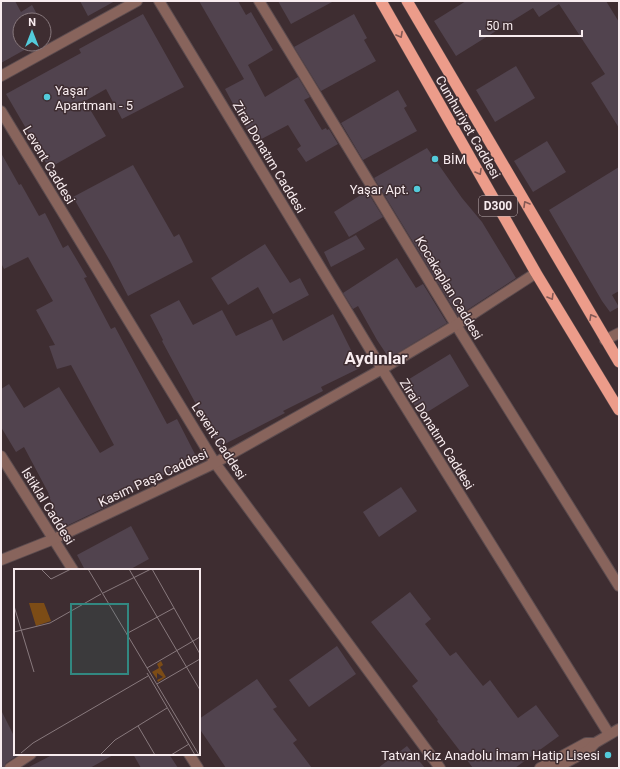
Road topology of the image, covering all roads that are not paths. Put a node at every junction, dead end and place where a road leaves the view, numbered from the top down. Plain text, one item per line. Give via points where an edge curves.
1 (137, 1) edge
2 (159, 1) edge
3 (259, 1) edge
4 (381, 1) edge
5 (407, 1) edge
6 (1, 76) edge
7 (1, 111) edge
8 (536, 273) junction
9 (456, 325) junction
10 (619, 333) edge
11 (605, 340) junction
12 (619, 362) edge
13 (382, 369) junction
14 (619, 410) edge
15 (1, 456) edge
16 (215, 463) junction
17 (54, 540) junction
18 (1, 560) edge
19 (72, 569) edge
20 (619, 586) edge
21 (619, 729) edge
22 (610, 734) junction
23 (594, 743) junction
24 (30, 755) edge
25 (190, 755) edge
26 (10, 768) edge
27 (198, 768) edge
28 (440, 768) edge
29 (540, 768) edge
30 (556, 768) edge

1 - 6 street
2 - 13 street, Zirai Donatım Caddesi
3 - 9 street, Kocakaplan Caddesi
4 -> 8 highway, Cumhuriyet Caddesi / D300
11 -> 5 highway, Cumhuriyet Caddesi / D300
7 - 16 street, Levent Caddesi
8 - 9 street, Kasım Paşa Caddesi
8 -> 14 highway, Cumhuriyet Caddesi / D300
9 - 13 street, Kasım Paşa Caddesi
9 - 20 street, Kocakaplan Caddesi
10 - 11 street
11 - 12 highway, Cumhuriyet Caddesi / D300
13 - 16 street, Kasım Paşa Caddesi
13 - 22 street, Zirai Donatım Caddesi
15 - 17 street, İstiklal Caddesi
16 - 17 street, Kasım Paşa Caddesi
16 - 28 street, Levent Caddesi
17 - 18 street, Kasım Paşa Caddesi
17 - 19 street, İstiklal Caddesi
21 - 22 street
22 - 23 street
23 - 29 street via 586,743
23 - 30 street via 589,750
24 - 26 street
25 - 27 street

